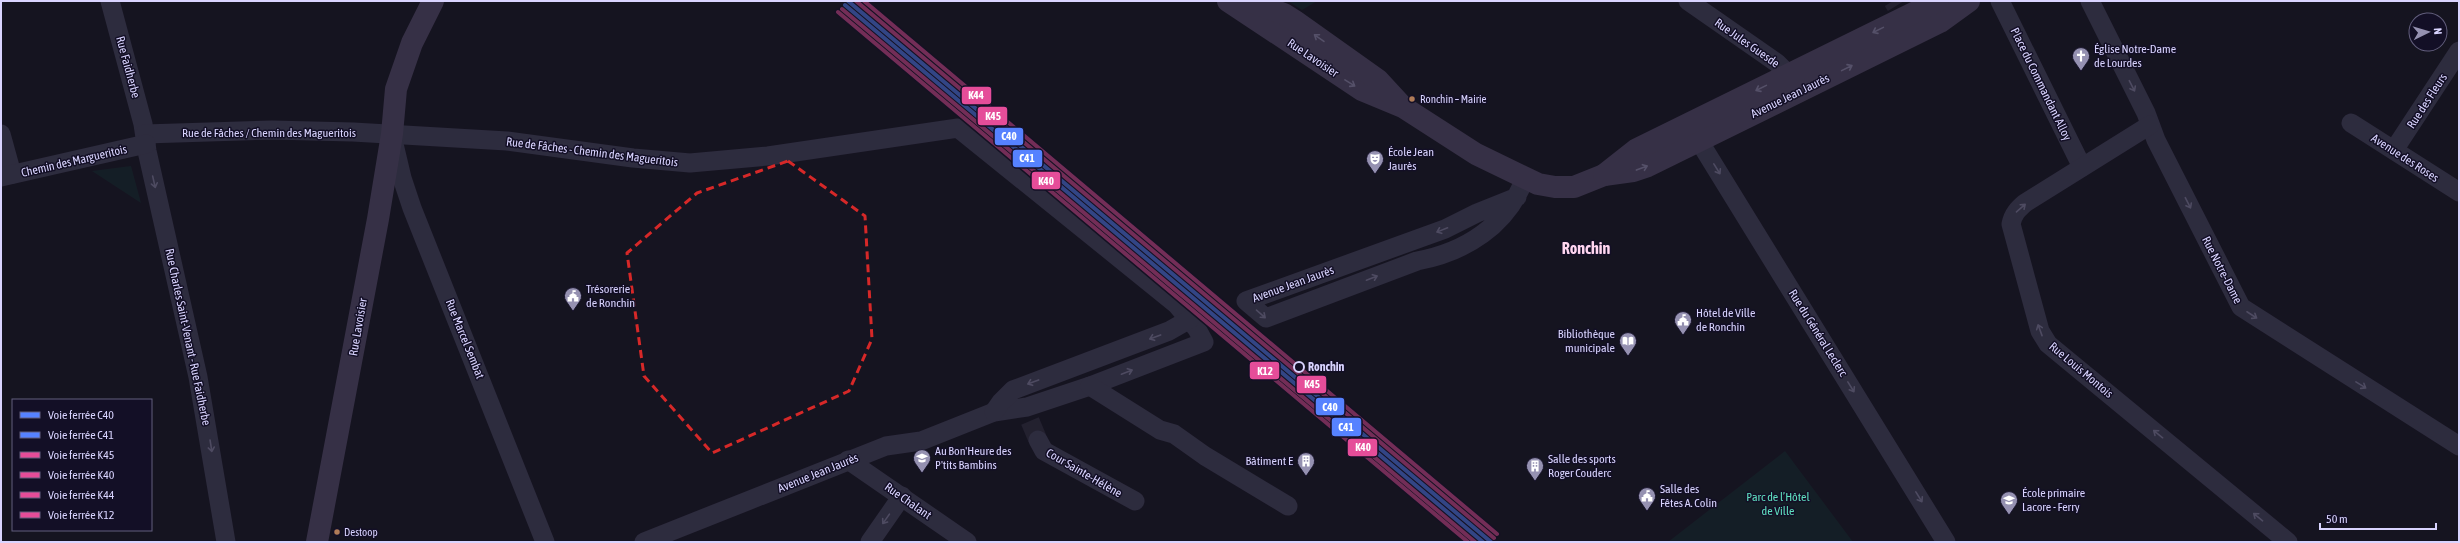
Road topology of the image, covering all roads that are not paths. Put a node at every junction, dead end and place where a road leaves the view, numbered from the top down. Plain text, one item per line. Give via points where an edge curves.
1 (110, 1) edge
2 (433, 1) edge
3 (445, 1) edge
4 (1228, 1) edge
5 (1248, 1) edge
6 (1688, 1) edge
7 (1938, 1) edge
8 (1969, 1) edge
9 (2000, 1) edge
10 (2090, 1) edge
11 (1268, 11) edge
12 (2459, 51) edge
13 (1791, 84) junction
14 (2352, 123) dead end
15 (2150, 125) junction
16 (1696, 131) junction
17 (1, 134) edge
18 (392, 134) junction
19 (146, 139) junction
20 (2394, 150) junction
21 (2082, 167) junction
22 (7, 176) edge
23 (1521, 188) junction
24 (2459, 192) edge
25 (1190, 319) junction
26 (1090, 386) junction
27 (994, 412) junction
28 (1038, 440) tunnel mouth
29 (2459, 446) edge
30 (848, 460) junction
31 (902, 496) junction
32 (1134, 501) dead end
33 (1288, 506) dead end
34 (322, 520) junction
35 (226, 542) edge
36 (317, 542) edge
37 (320, 542) edge
38 (545, 542) edge
39 (644, 542) edge
40 (870, 542) edge
41 (967, 542) edge
42 (1946, 542) edge
43 (2288, 542) edge

1 - 19 street, Rue Faidherbe
2 - 18 main road, Rue Lavoisier via 403,66 395,94
3 - 18 main road, Rue Lavoisier via 421,51
4 - 11 main road, Rue Lavoisier
5 - 11 main road, Rue Lavoisier
6 - 13 street, Rue Jules Guesde via 1777,63
7 -> 13 main road, Avenue Jean Jaurès via 1898,13
13 -> 8 main road, Avenue Jean Jaurès via 1940,22
9 - 21 street, Place du Commandant Alloy
10 -> 15 street, Rue Notre-Dame
11 - 23 main road, Rue Lavoisier via 1295,22 1368,72 1390,91 1403,107 1476,154
12 - 20 street, Rue des Fleurs
13 - 16 main road, Avenue Jean Jaurès
14 - 20 street, Avenue des Roses
15 - 21 street, Rue Louis Montois
15 -> 29 street, Rue Notre-Dame via 2241,307
16 - 23 main road, Avenue Jean Jaurès via 1632,152 1604,175 1586,184
16 -> 42 street, Rue du Général Leclerc
17 - 22 street
18 - 19 street, Rue de Fâches / Chemin des Magueritois via 272,130
18 - 25 street, Rue de Fâches - Chemin des Magueritois via 507,141 690,163 768,156 958,128 1176,304
18 - 34 main road, Rue Lavoisier
18 - 38 street, Rue Marcel Sembat via 400,172 412,208
19 - 22 street, Chemin des Margueritois
19 -> 35 street, Rue Charles Saint-Venant - Rue Faidherbe via 195,362
20 - 24 street, Avenue des Roses
43 -> 21 street, Rue Louis Montois via 2043,338 2013,231 2012,218 2026,203
23 -> 23 street, Avenue Jean Jaurès via 1445,229 1246,301 1266,318 1476,240 1495,224
26 -> 25 street, Avenue Jean Jaurès via 1204,342
25 -> 27 street, Avenue Jean Jaurès via 1169,331 1013,390
26 - 27 street, Avenue Jean Jaurès via 1026,412
26 - 33 street via 1160,430 1174,434 1205,456
27 - 30 street, Avenue Jean Jaurès via 921,441 886,446
28 - 32 street, Cour Sainte-Hélène via 1044,451
30 - 31 street, Rue Chalant
30 - 39 street, Avenue Jean Jaurès
31 -> 40 street
31 - 41 street, Rue Chalant
34 - 36 main road, Rue Lavoisier
34 - 37 main road, Rue Lavoisier

